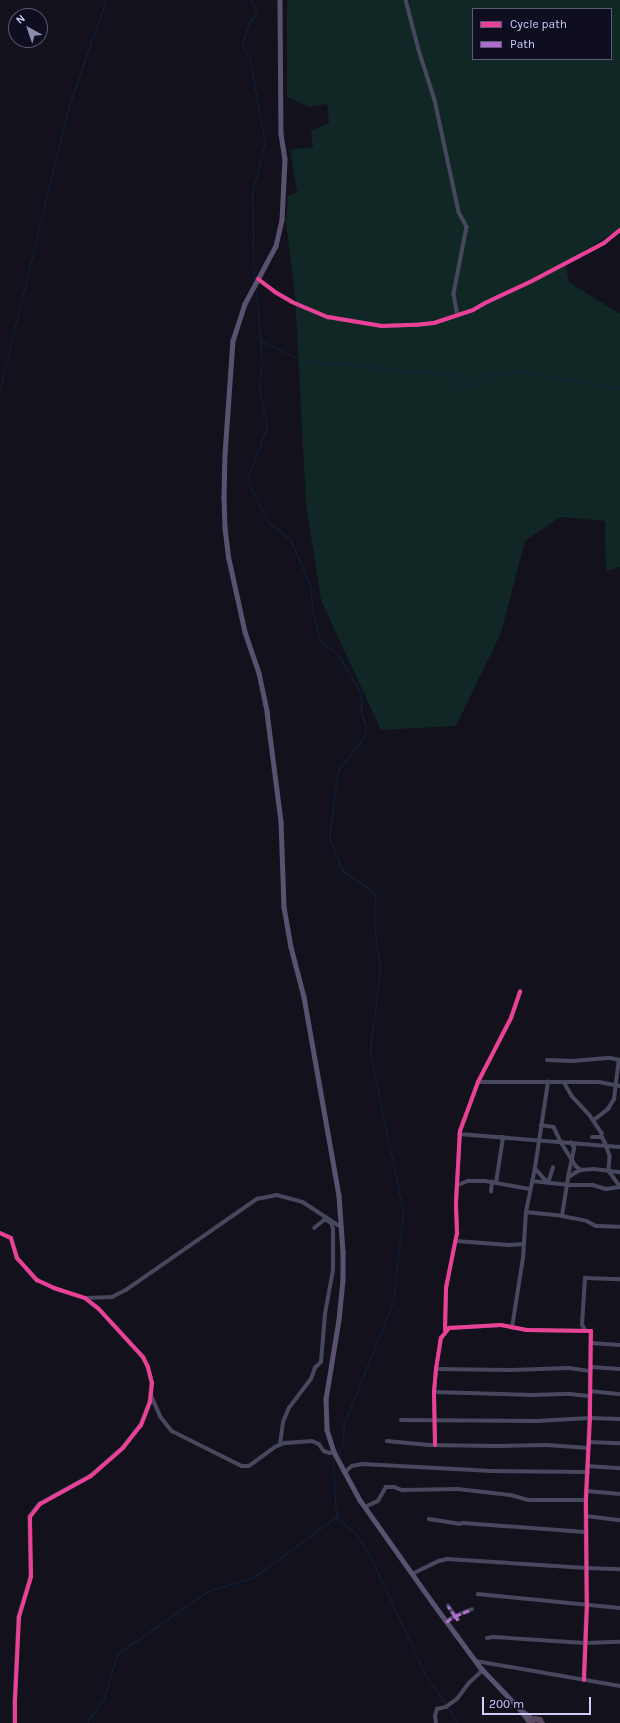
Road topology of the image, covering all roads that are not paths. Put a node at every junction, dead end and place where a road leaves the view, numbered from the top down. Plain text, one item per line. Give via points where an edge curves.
1 (280, 0) edge
2 (406, 0) edge
3 (620, 230) edge
4 (258, 279) junction
5 (458, 316) junction
6 (520, 992) dead end
7 (547, 1060) dead end
8 (619, 1060) edge
9 (478, 1082) junction
10 (548, 1082) junction
11 (564, 1082) junction
12 (618, 1086) edge
13 (594, 1120) junction
14 (541, 1125) junction
15 (459, 1134) junction
16 (592, 1137) dead end
17 (602, 1137) junction
18 (503, 1138) junction
19 (539, 1140) junction
20 (561, 1142) junction
21 (571, 1143) junction
22 (607, 1146) junction
23 (620, 1147) edge
24 (572, 1158) junction
25 (535, 1168) junction
26 (553, 1168) dead end
27 (581, 1170) junction
28 (609, 1171) junction
29 (620, 1172) edge
30 (568, 1178) junction
31 (532, 1181) junction
32 (494, 1182) junction
33 (548, 1183) junction
34 (566, 1184) junction
35 (458, 1185) junction
36 (620, 1187) edge
37 (530, 1189) junction
38 (491, 1192) dead end
39 (526, 1212) junction
40 (562, 1216) junction
41 (341, 1227) junction
42 (620, 1227) edge
43 (315, 1228) dead end
44 (0, 1233) edge
45 (456, 1241) junction
46 (524, 1244) junction
47 (620, 1279) edge
48 (85, 1298) junction
49 (512, 1328) junction
50 (446, 1330) junction
51 (585, 1330) junction
52 (591, 1343) junction
53 (620, 1345) edge
54 (436, 1369) junction
55 (591, 1369) junction
56 (620, 1369) edge
57 (590, 1391) junction
58 (434, 1392) junction
59 (620, 1394) edge
60 (590, 1396) junction
61 (152, 1397) junction
62 (590, 1418) junction
63 (401, 1420) dead end
64 (620, 1420) edge
65 (435, 1421) junction
66 (387, 1441) dead end
67 (588, 1442) junction
68 (620, 1443) edge
69 (280, 1444) junction
70 (435, 1445) junction
71 (588, 1448) junction
72 (334, 1452) junction
73 (588, 1466) junction
74 (620, 1468) edge
75 (345, 1472) junction
76 (588, 1472) junction
77 (587, 1491) junction
78 (620, 1494) edge
79 (586, 1500) junction
80 (365, 1507) junction
81 (586, 1516) junction
82 (429, 1520) dead end
83 (620, 1520) edge
84 (585, 1532) junction
85 (587, 1568) junction
86 (620, 1569) edge
87 (412, 1574) junction
88 (478, 1594) dead end
89 (448, 1606) dead end
90 (587, 1606) junction
91 (620, 1608) edge
92 (472, 1609) dead end
93 (455, 1616) junction
94 (458, 1620) dead end
95 (446, 1622) junction
96 (488, 1638) dead end
97 (620, 1642) edge
98 (585, 1643) junction
99 (476, 1661) junction
100 (483, 1670) junction
101 (584, 1680) junction
102 (620, 1686) edge
103 (531, 1722) edge
104 (16, 1723) edge
105 (436, 1723) edge
106 (542, 1723) edge

1 - 4 main road via 282,134 285,159 282,220 276,246
2 - 5 street via 435,100 459,212 467,227 454,294
3 - 5 street via 604,243
4 - 5 street via 292,302 321,314 346,320 399,326 434,323
4 - 41 main road via 241,313 233,340 225,453 225,528 235,590 245,632 259,673 267,712 281,821 284,907 304,998 334,1164
6 - 9 street via 511,1018
7 - 8 street
8 - 12 street
9 - 10 street
9 - 15 street
10 - 11 street
10 - 14 street
11 - 12 street via 598,1082
11 - 13 street via 572,1096
12 - 13 street via 608,1109
13 - 17 street
14 - 19 street
14 - 20 street via 554,1127
15 - 18 street
15 - 35 street
16 - 17 street
17 - 22 street
18 - 19 street
18 - 32 street
19 - 20 street
19 - 25 street
20 - 21 street
20 - 24 street
21 - 22 street
21 - 24 street via 574,1148
22 - 23 street
22 - 28 street via 610,1156
24 - 27 street
24 - 30 street
25 - 31 street
25 - 33 street
26 - 33 street
27 - 28 street via 594,1168
27 - 30 street
28 - 29 street
28 - 36 street
30 - 34 street
31 - 33 street
31 - 37 street
32 - 35 street via 468,1181
32 - 37 street
32 - 38 street
33 - 34 street
34 - 36 street via 593,1185 606,1189
34 - 40 street
35 - 45 street
37 - 39 street
39 - 40 street
39 - 46 street
40 - 42 street via 587,1221 596,1226
41 - 48 street via 303,1202 277,1195 257,1199 126,1290 112,1296
41 - 72 main road via 341,1297 325,1410 326,1430
43 - 69 street via 325,1220 333,1229 333,1270 325,1314 321,1362 283,1422
44 - 48 street via 11,1238 17,1258 37,1280
45 - 46 street
45 - 50 street via 446,1288
46 - 49 street
47 - 51 street via 585,1278 582,1325
48 - 61 street via 98,1308 143,1357 150,1374
49 - 50 street via 488,1325
49 - 51 street
50 - 54 street via 441,1338
51 - 52 street via 591,1331
52 - 53 street
52 - 55 street
54 - 55 street
54 - 58 street
55 - 56 street
55 - 57 street
57 - 59 street
57 - 60 street
58 - 60 street
58 - 65 street
60 - 62 street
61 - 69 street via 161,1417 172,1431 242,1466 250,1466
61 - 104 street via 141,1425 114,1457 91,1476 40,1504 30,1517 31,1571 29,1589 19,1618 14,1701
62 - 64 street
62 - 65 street
62 - 67 street
63 - 65 street
65 - 70 street
66 - 70 street
67 - 68 street
67 - 71 street
69 - 72 street via 312,1441 319,1444 324,1451
70 - 71 street via 547,1444
71 - 73 street
72 - 75 main road
73 - 74 street
73 - 76 street
75 - 76 street via 352,1466 362,1464 492,1471
75 - 80 main road
76 - 77 street
77 - 78 street
77 - 79 street
79 - 80 street via 529,1500 511,1495 458,1489 402,1490 386,1487 378,1501
79 - 81 street
80 - 87 main road
81 - 83 street
81 - 84 street
82 - 84 street
84 - 85 street
85 - 86 street
85 - 87 street via 447,1559
85 - 90 street
87 - 95 main road
88 - 90 street
89 - 93 street
90 - 91 street
90 - 98 street
92 - 93 street
93 - 94 street
93 - 95 street
95 - 99 main road
96 - 98 street
97 - 98 street
98 - 101 street
99 - 100 main road
99 - 101 street
100 - 103 main road
100 - 105 street via 457,1699 446,1707 437,1709
101 - 102 street
103 - 106 highway via 538,1719

